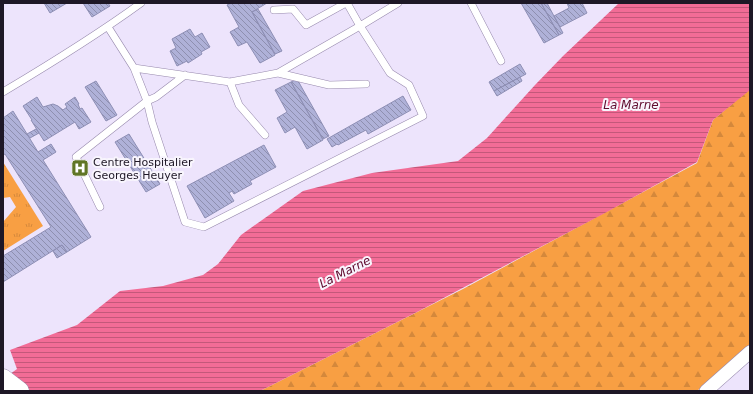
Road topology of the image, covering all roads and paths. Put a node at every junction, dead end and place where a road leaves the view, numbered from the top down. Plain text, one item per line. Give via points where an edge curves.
1 (141, 3) edge
2 (346, 3) edge
3 (398, 3) edge
4 (471, 3) edge
5 (274, 10) dead end
6 (360, 26) junction
7 (108, 27) junction
8 (501, 61) dead end
9 (134, 68) junction
10 (278, 73) junction
11 (185, 75) junction
12 (230, 82) junction
13 (366, 84) dead end
14 (3, 92) edge
15 (147, 101) junction
16 (265, 135) dead end
17 (100, 207) dead end
18 (750, 352) edge
19 (3, 378) edge
20 (20, 391) edge
21 (706, 391) edge

1 - 7 lane
2 - 5 lane via 306,25 293,9
2 - 6 lane
3 - 6 lane
4 - 8 lane
6 - 10 lane
6 - 15 lane via 390,73 409,85 423,116 204,227 185,222
7 - 9 lane
7 - 14 lane
9 - 11 lane
9 - 15 lane
10 - 12 lane
10 - 13 lane via 329,85
11 - 12 lane
11 - 15 lane
12 - 16 lane via 239,105
15 - 17 lane via 76,157
18 - 21 street
19 - 20 main road

